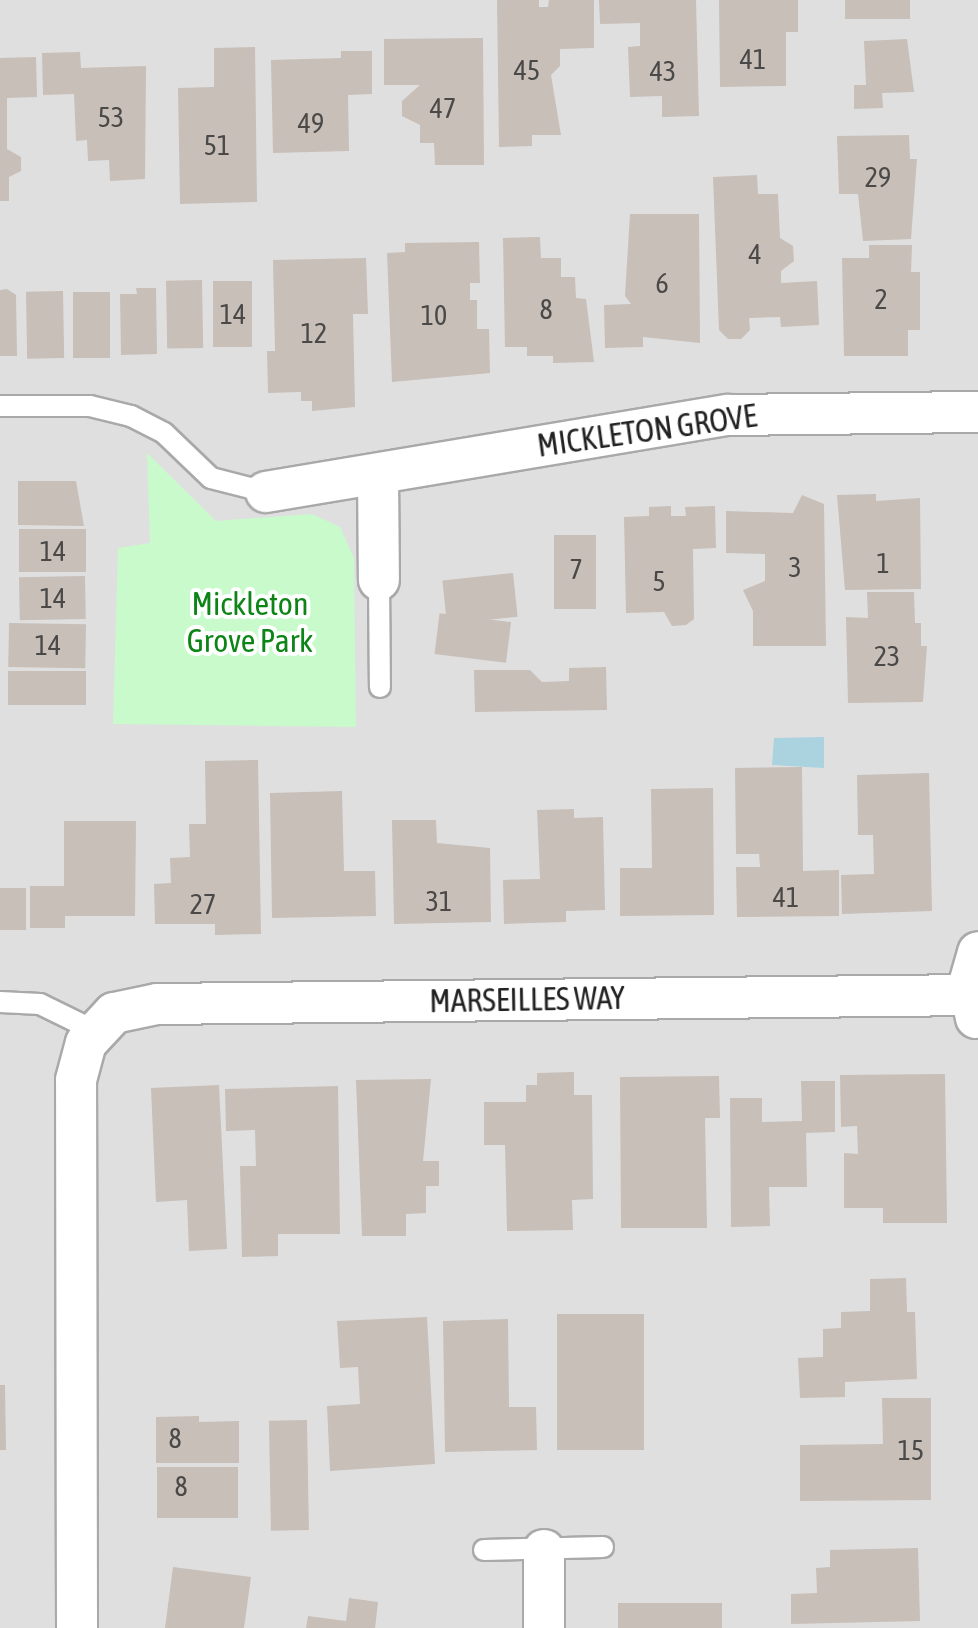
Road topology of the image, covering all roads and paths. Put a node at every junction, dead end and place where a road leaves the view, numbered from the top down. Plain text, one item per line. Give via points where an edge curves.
1 (0, 406) edge
2 (978, 412) edge
3 (378, 474) junction
4 (266, 492) joint
5 (379, 580) joint
6 (380, 686) dead end
7 (978, 952) edge
8 (0, 1002) edge
9 (975, 1004) edge
10 (93, 1030) junction
11 (603, 1547) dead end
12 (484, 1550) dead end
13 (544, 1550) junction
14 (77, 1628) edge
15 (544, 1628) edge

1 - 4 lane via 90,406 131,416 164,433 212,478
2 - 3 street, MICKLETON GROVE via 728,415
3 - 4 street, MICKLETON GROVE
3 - 5 street
5 - 6 lane
7 - 9 street
8 - 10 lane via 40,1004
9 - 10 street, MARSEILLES WAY via 156,1004 114,1013
10 - 14 street via 76,1080
11 - 13 lane
12 - 13 lane
13 - 15 street

